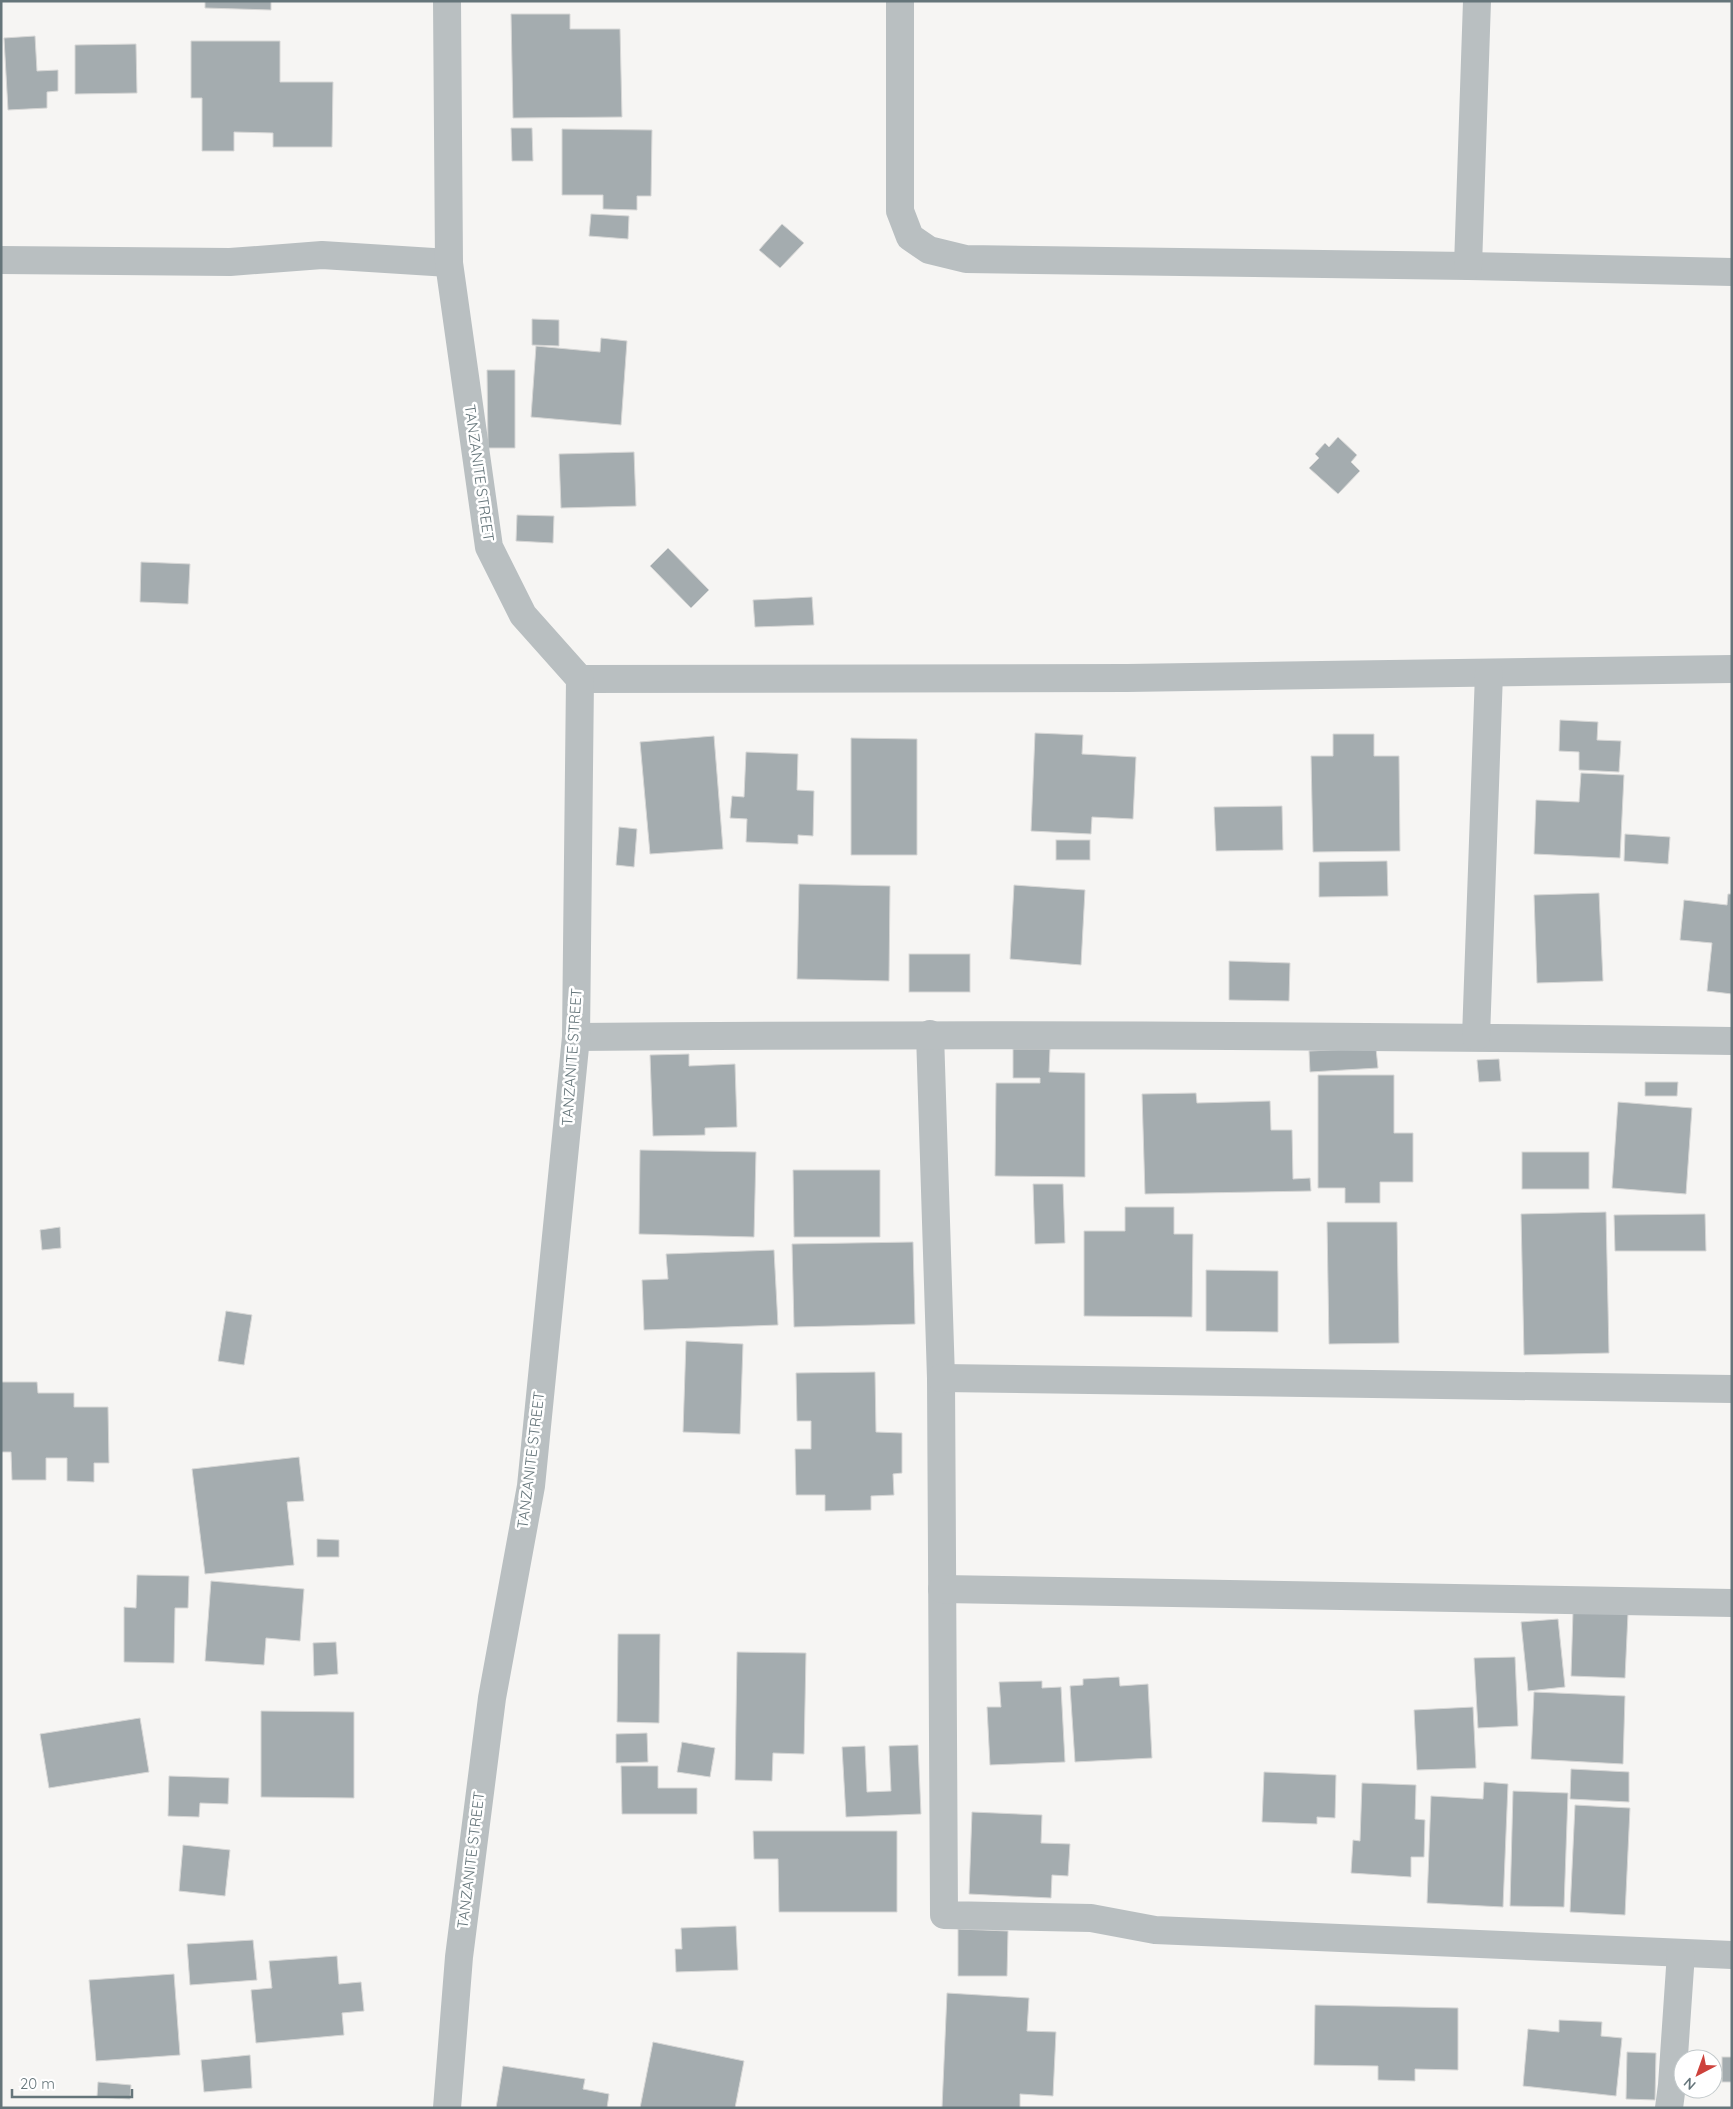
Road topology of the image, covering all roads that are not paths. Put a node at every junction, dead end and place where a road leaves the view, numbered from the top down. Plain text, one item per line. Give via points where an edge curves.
1 (447, 1) edge
2 (900, 1) edge
3 (1477, 1) edge
4 (1, 260) edge
5 (449, 263) junction
6 (1468, 266) junction
7 (1732, 272) edge
8 (1732, 669) edge
9 (1489, 673) junction
10 (580, 679) junction
11 (930, 1034) junction
12 (576, 1037) junction
13 (1476, 1037) junction
14 (1732, 1041) edge
15 (941, 1378) junction
16 (1732, 1389) edge
17 (942, 1589) junction
18 (1732, 1603) edge
19 (1680, 1953) junction
20 (1732, 1955) edge
21 (447, 2108) edge
22 (1669, 2108) edge

1 - 5 street, TANZANITE STREET
2 - 6 street via 900,211 910,237 929,250 966,259
3 - 6 street
4 - 5 street via 230,262 322,255
5 - 10 street, TANZANITE STREET via 489,547 523,615
6 - 7 street
8 - 9 street
9 - 10 street via 1117,678
9 - 13 street
10 - 12 street, TANZANITE STREET
11 - 12 street
11 - 13 street
11 - 15 street
12 - 21 street, TANZANITE STREET via 531,1486 492,1698 459,1957
13 - 14 street
15 - 16 street
15 - 17 street
17 - 18 street
17 - 19 street via 944,1915 1091,1918 1155,1930
19 - 20 street
19 - 22 street

